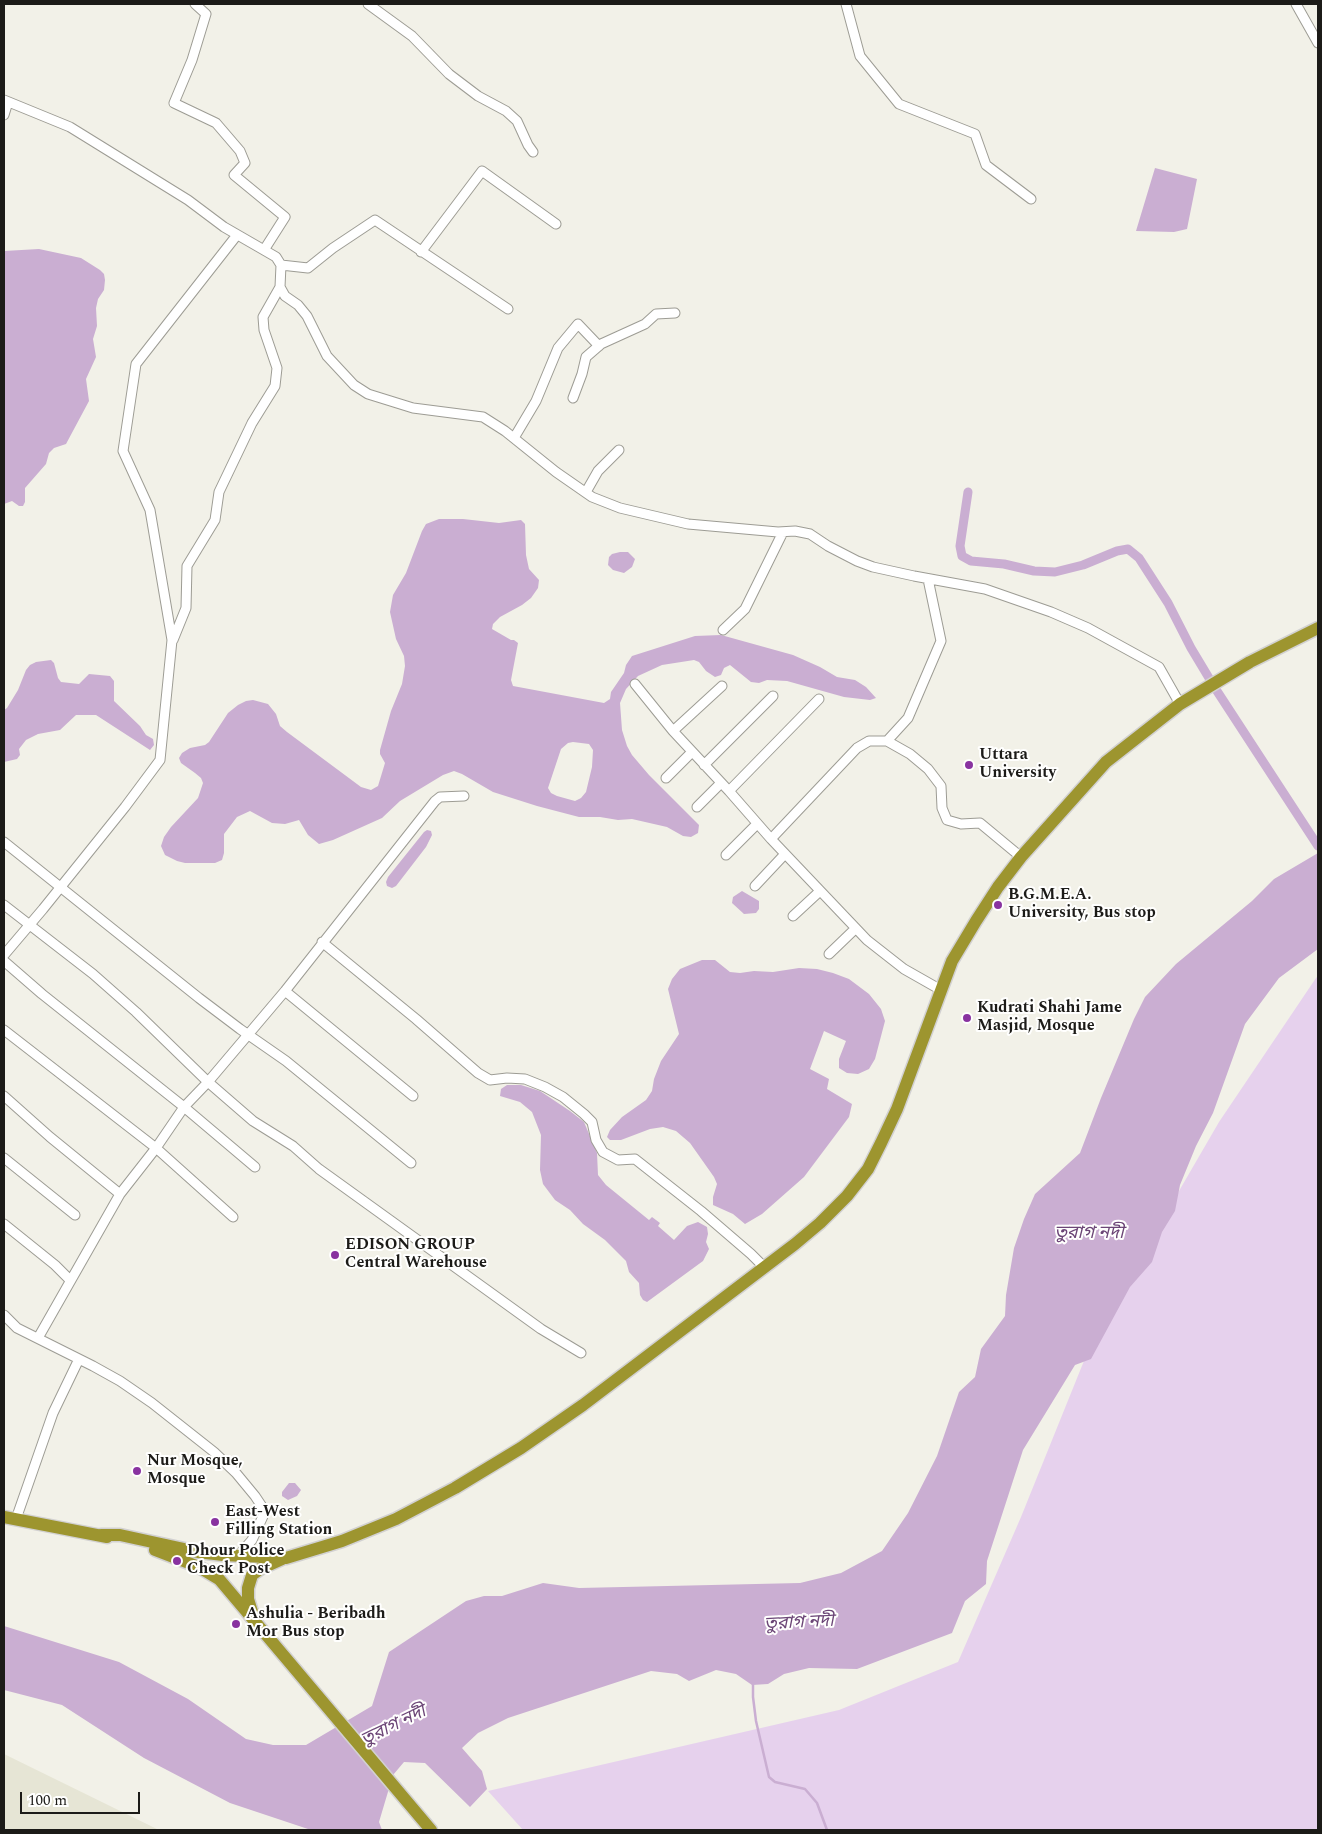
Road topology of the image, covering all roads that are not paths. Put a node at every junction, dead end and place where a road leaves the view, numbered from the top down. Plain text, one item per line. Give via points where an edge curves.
1 (195, 4) edge
2 (368, 4) edge
3 (846, 4) edge
4 (1296, 4) edge
5 (1318, 43) edge
6 (6, 101) edge
7 (4, 115) edge
8 (533, 152) dead end
9 (1031, 199) dead end
10 (556, 224) dead end
11 (237, 236) junction
12 (264, 250) junction
13 (421, 252) junction
14 (281, 265) junction
15 (280, 287) junction
16 (508, 309) dead end
17 (675, 312) dead end
18 (599, 346) junction
19 (573, 398) dead end
20 (514, 438) junction
21 (619, 450) dead end
22 (586, 492) junction
23 (783, 532) junction
24 (928, 579) junction
25 (1318, 628) edge
26 (723, 630) dead end
27 (172, 640) junction
28 (635, 684) dead end
29 (722, 686) dead end
30 (773, 696) dead end
31 (819, 700) dead end
32 (1185, 702) junction
33 (673, 731) junction
34 (886, 741) junction
35 (692, 752) junction
36 (704, 765) junction
37 (666, 778) dead end
38 (721, 783) junction
39 (729, 792) junction
40 (464, 796) dead end
41 (697, 807) dead end
42 (757, 824) junction
43 (771, 839) junction
44 (4, 842) edge
45 (726, 854) dead end
46 (785, 854) junction
47 (1021, 857) junction
48 (61, 886) junction
49 (754, 886) dead end
50 (820, 891) junction
51 (4, 905) edge
52 (793, 916) dead end
53 (29, 926) junction
54 (855, 928) junction
55 (322, 942) junction
56 (829, 954) dead end
57 (4, 955) edge
58 (4, 961) edge
59 (941, 990) junction
60 (285, 991) junction
61 (4, 1030) edge
62 (248, 1033) junction
63 (208, 1082) junction
64 (4, 1096) edge
65 (413, 1096) dead end
66 (184, 1107) junction
67 (156, 1148) junction
68 (4, 1158) edge
69 (411, 1163) dead end
70 (255, 1167) dead end
71 (120, 1194) junction
72 (75, 1215) dead end
73 (233, 1218) dead end
74 (4, 1224) edge
75 (764, 1267) junction
76 (70, 1280) junction
77 (4, 1316) edge
78 (38, 1338) junction
79 (581, 1352) dead end
80 (79, 1359) junction
81 (10, 1518) edge
82 (101, 1535) junction
83 (238, 1556) junction
84 (286, 1558) junction
85 (256, 1624) junction
86 (431, 1830) edge

1 - 12 street via 206,14 174,103 216,123 240,151 245,163 234,175 285,217
2 - 8 street via 412,36 449,74 478,96 506,111 517,121
3 - 9 street via 860,56 899,104 975,134 986,165
4 - 5 street
6 - 7 street
6 - 11 street via 70,127 188,200
10 - 13 street via 482,171
11 - 12 street
11 - 27 street via 136,364 123,451 150,510
12 - 14 street via 276,257
13 - 14 street via 375,220 308,268
13 - 16 street
14 - 15 street
15 - 20 street via 307,316 327,356 354,385 368,394 413,408 483,417
15 - 27 street via 263,317 277,368 274,386 252,422 219,492 215,520 187,566 186,608
17 - 18 street via 656,314 645,324
18 - 19 street via 586,357
18 - 20 street via 578,324 558,348 536,402
20 - 22 street
21 - 22 street via 598,471
22 - 23 street via 620,508 678,522
23 - 24 street via 810,534 856,561
23 - 26 street via 745,609
24 - 32 street via 985,588 1088,628 1159,667
24 - 34 street via 941,641 908,718
25 - 32 highway via 1258,658
27 - 48 street via 160,760
28 - 33 street
29 - 33 street
30 - 36 street
31 - 39 street
32 - 47 highway via 1106,762
33 - 35 street
34 - 43 street via 869,741 857,748
34 - 47 street via 928,769 941,786 942,808 947,820 961,824 980,823
35 - 36 street
35 - 37 street
36 - 38 street
38 - 39 street
38 - 41 street
39 - 42 street
40 - 55 street via 440,797 434,801
42 - 43 street
42 - 45 street
43 - 46 street
44 - 48 street
46 - 49 street
46 - 50 street
47 - 59 highway via 976,921 952,961
48 - 53 street
48 - 62 street
50 - 52 street
50 - 54 street
51 - 53 street
53 - 57 street
53 - 63 street via 93,974
54 - 56 street
54 - 59 street via 904,969
55 - 60 street
55 - 75 street via 478,1073 490,1080 525,1079 562,1097 592,1122 603,1152 618,1160 635,1159 702,1210
58 - 66 street
59 - 75 highway via 897,1109 868,1169 847,1196 820,1222
60 - 62 street
60 - 65 street
61 - 67 street
62 - 63 street
62 - 69 street
63 - 66 street
63 - 79 street via 253,1121 293,1146 442,1259 541,1330
64 - 71 street
66 - 67 street
66 - 70 street
67 - 71 street
67 - 73 street
68 - 72 street
71 - 76 street
74 - 76 street
75 - 84 highway via 583,1405 521,1448 455,1488 396,1518 342,1541
76 - 78 street
77 - 78 street via 17,1328
78 - 80 street
80 - 81 street
80 - 83 street via 152,1403 214,1452 255,1496 264,1514 252,1540
81 - 82 highway
82 - 83 highway via 120,1535 198,1552
82 - 85 highway via 169,1554 199,1567 219,1579
83 - 84 highway
84 - 85 highway via 270,1563 252,1575 248,1599
85 - 86 highway

